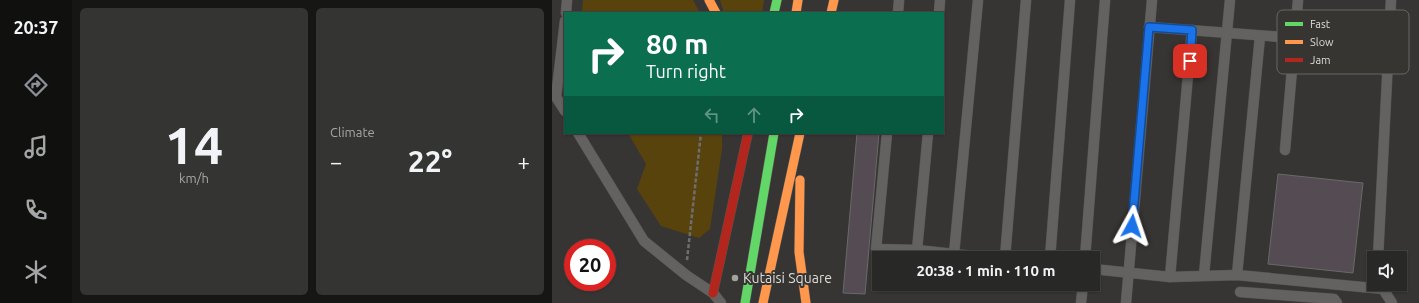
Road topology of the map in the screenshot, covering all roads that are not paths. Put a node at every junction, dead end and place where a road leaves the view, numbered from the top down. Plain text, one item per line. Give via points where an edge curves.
1 (567, 0) edge
2 (709, 0) edge
3 (777, 0) edge
4 (798, 0) edge
5 (834, 0) edge
6 (899, 0) edge
7 (940, 0) edge
8 (978, 0) edge
9 (1026, 0) edge
10 (1070, 0) edge
11 (1105, 0) edge
12 (1152, 0) edge
13 (1230, 0) edge
14 (1298, 0) edge
15 (1392, 0) edge
16 (1297, 10) edge
17 (1391, 10) edge
18 (566, 12) edge
19 (715, 12) edge
20 (774, 12) edge
21 (796, 12) edge
22 (831, 12) edge
23 (898, 12) edge
24 (939, 12) edge
25 (1149, 27) junction
26 (564, 29) edge
27 (1192, 30) junction
28 (1227, 33) junction
29 (1260, 36) junction
30 (1277, 37) edge
31 (1292, 74) edge
32 (1388, 74) edge
33 (564, 109) edge
34 (579, 134) edge
35 (748, 134) edge
36 (774, 134) edge
37 (800, 134) edge
38 (800, 134) edge
39 (887, 134) edge
40 (928, 134) edge
41 (1285, 150) dead end
42 (729, 179) dead end
43 (725, 241) junction
44 (917, 250) junction
45 (926, 251) edge
46 (954, 251) edge
47 (1006, 251) edge
48 (1051, 251) edge
49 (1086, 251) edge
50 (1378, 251) edge
51 (1100, 270) edge
52 (1128, 273) junction
53 (1204, 275) junction
54 (1237, 275) junction
55 (1170, 277) junction
56 (1367, 286) edge
57 (1083, 291) edge
58 (1384, 291) edge
59 (1240, 292) dead end
60 (713, 293) junction
61 (721, 303) edge
62 (745, 303) edge
63 (764, 303) edge
64 (806, 303) edge
65 (1082, 303) edge
66 (1126, 303) edge
67 (1337, 303) edge
68 (1392, 303) edge

1 - 18 lane
2 - 19 highway
3 - 20 highway
4 - 21 highway
5 - 22 highway
6 - 23 lane
7 - 24 lane
8 - 46 lane
9 - 47 lane
10 - 48 lane
11 - 49 lane
12 - 25 lane
13 - 28 lane
14 - 16 lane
15 - 17 lane
25 - 27 lane
25 - 52 lane
26 - 33 lane via 556,97
27 - 28 lane
27 - 55 lane
28 - 29 lane
28 - 53 lane
29 - 30 lane
29 - 54 lane
31 - 41 lane
32 - 50 lane
34 - 60 lane via 644,241
35 - 43 highway
36 - 62 highway
37 - 63 highway
38 - 64 highway via 799,252
39 - 44 lane via 876,249
40 - 44 lane
42 - 43 highway
43 - 60 highway
44 - 45 lane
51 - 52 lane
52 - 55 lane
52 - 66 lane
53 - 54 lane
53 - 55 lane
54 - 56 lane
57 - 65 lane
58 - 68 lane
59 - 67 lane via 1334,299
60 - 61 lane

